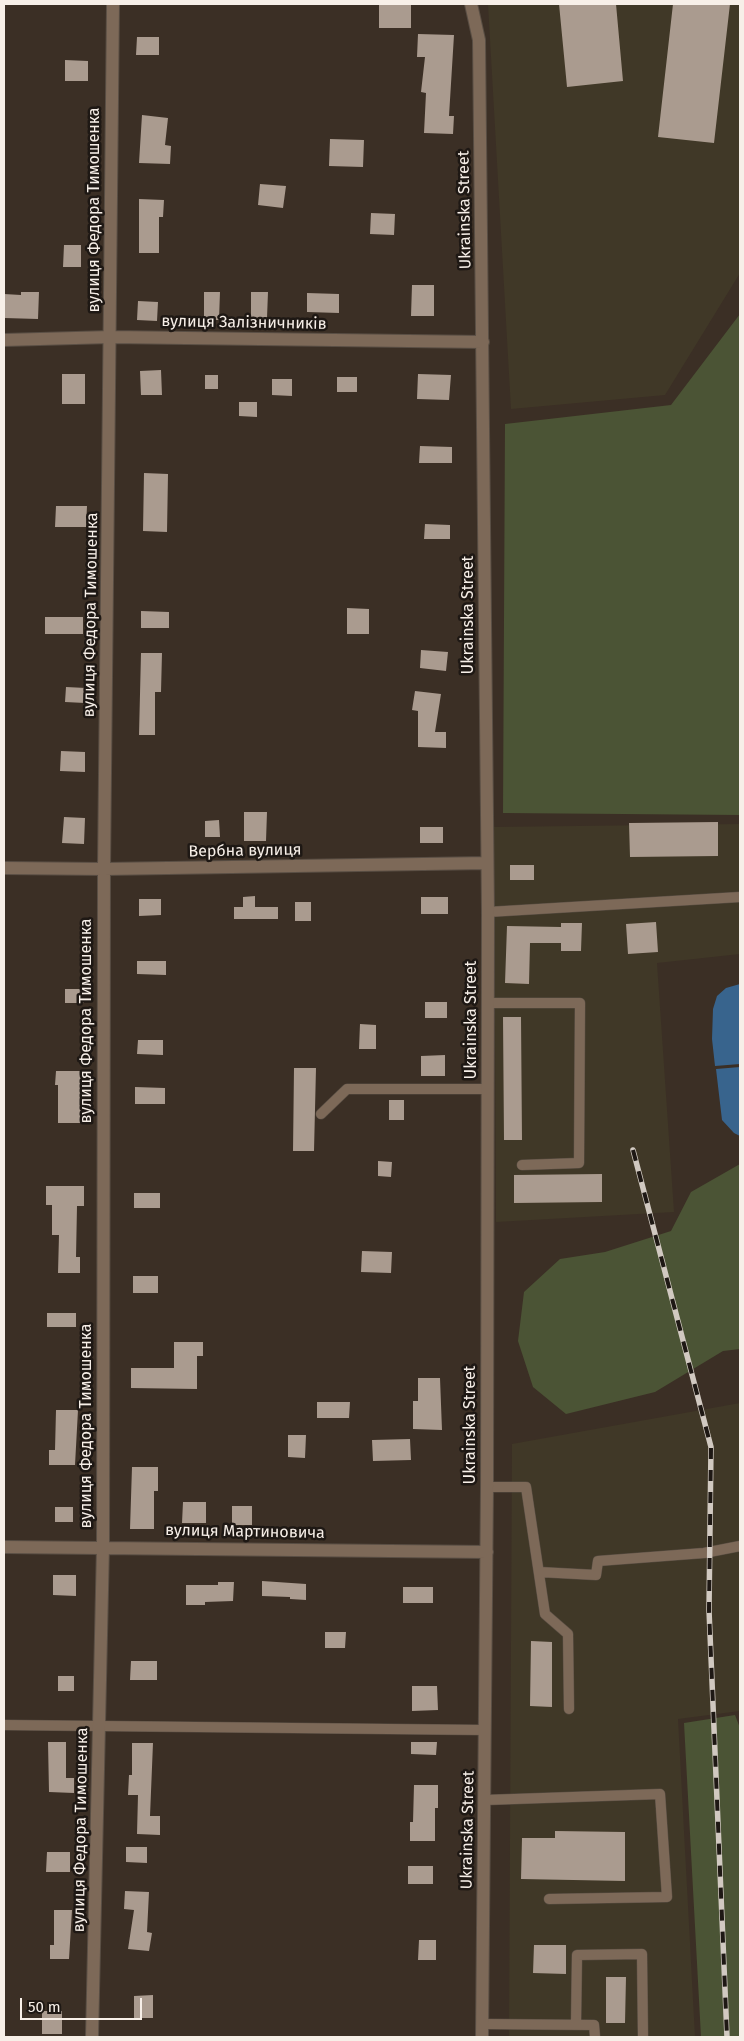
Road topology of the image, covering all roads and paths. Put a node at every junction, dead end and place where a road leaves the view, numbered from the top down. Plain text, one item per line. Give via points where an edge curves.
1 (113, 4) edge
2 (471, 4) edge
3 (111, 337) junction
4 (4, 340) edge
5 (483, 342) junction
6 (487, 863) junction
7 (4, 868) edge
8 (104, 869) junction
9 (740, 897) edge
10 (488, 912) junction
11 (488, 1003) junction
12 (488, 1089) junction
13 (321, 1114) dead end
14 (522, 1164) dead end
15 (487, 1487) junction
16 (103, 1546) junction
17 (740, 1546) edge
18 (4, 1547) edge
19 (487, 1552) junction
20 (539, 1572) junction
21 (568, 1709) dead end
22 (4, 1725) edge
23 (100, 1726) junction
24 (485, 1730) junction
25 (485, 1800) junction
26 (549, 1899) dead end
27 (482, 2024) junction
28 (576, 2024) junction
29 (92, 2037) edge
30 (482, 2037) edge
31 (595, 2037) edge
32 (643, 2037) edge

1 - 3 street, вулиця Федора Тимошенка
2 - 5 street, Ukrainska Street via 478,40
3 - 4 street, вулиця Залізничників
3 - 5 street, вулиця Залізничників
3 - 8 street, вулиця Федора Тимошенка
5 - 6 street, Ukrainska Street
6 - 8 street, Вербна вулиця
6 - 10 street, Ukrainska Street
7 - 8 street, Вербна вулиця
8 - 16 street, вулиця Федора Тимошенка
9 - 10 lane
10 - 11 street, Ukrainska Street
11 - 12 street, Ukrainska Street
11 - 14 lane via 580,1003 579,1163
12 - 13 lane via 347,1089
12 - 15 street, Ukrainska Street
15 - 19 street, Ukrainska Street
15 - 20 lane via 526,1487
16 - 18 street, вулиця Мартиновича
16 - 19 street, вулиця Мартиновича
16 - 23 street, вулиця Федора Тимошенка
17 - 20 lane via 704,1553 598,1561 596,1575
19 - 24 street, Ukrainska Street
20 - 21 lane via 545,1614 568,1634
22 - 23 lane
23 - 24 lane
23 - 29 street, вулиця Федора Тимошенка
24 - 25 street, Ukrainska Street
25 - 26 lane via 660,1794 668,1897
25 - 27 street, Ukrainska Street
27 - 28 lane
27 - 30 street, Ukrainska Street
28 - 31 lane via 594,2025
28 - 32 lane via 578,1955 642,1954

